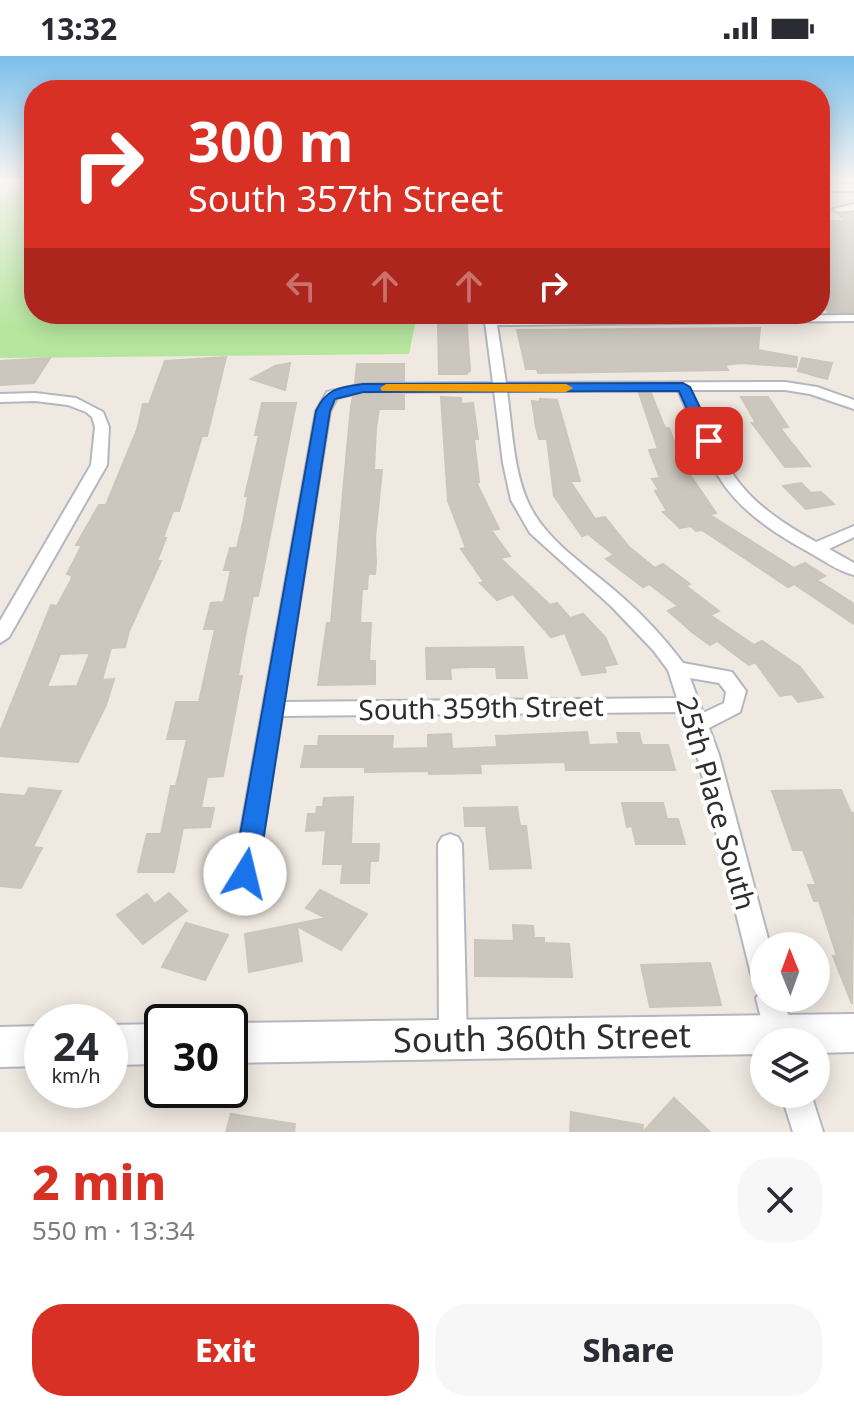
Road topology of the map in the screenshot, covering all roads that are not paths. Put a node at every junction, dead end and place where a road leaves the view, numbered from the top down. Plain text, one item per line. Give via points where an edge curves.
1 (830, 317) edge
2 (854, 318) edge
3 (492, 324) edge
4 (683, 387) junction
5 (502, 388) junction
6 (0, 398) edge
7 (854, 405) edge
8 (854, 531) edge
9 (817, 548) junction
10 (854, 570) edge
11 (0, 637) edge
12 (677, 669) junction
13 (272, 709) junction
14 (694, 714) junction
15 (450, 844) dead end
16 (245, 874) dead end
17 (753, 932) edge
18 (777, 1025) edge
19 (854, 1033) edge
20 (453, 1038) junction
21 (248, 1043) edge
22 (24, 1046) edge
23 (0, 1047) edge
24 (800, 1108) edge
25 (808, 1132) edge

1 - 2 street
3 - 5 street, 25th Place South
4 - 5 street
4 - 7 street via 785,386
4 - 9 street via 739,497
5 - 12 street, 25th Place South via 510,463 527,516 553,549 638,623
5 - 13 street via 363,388 327,400
6 - 11 street via 71,401 91,409 102,427 99,465
8 - 9 street
9 - 10 street
12 - 14 street, 25th Place South
12 - 14 street via 725,677 736,691 733,707
13 - 14 street, South 359th Street
13 - 16 street
14 - 17 street, 25th Place South
15 - 20 street
18 - 19 street, South 360th Street
18 - 20 street, South 360th Street
20 - 21 street, South 360th Street
22 - 23 street
24 - 25 street

